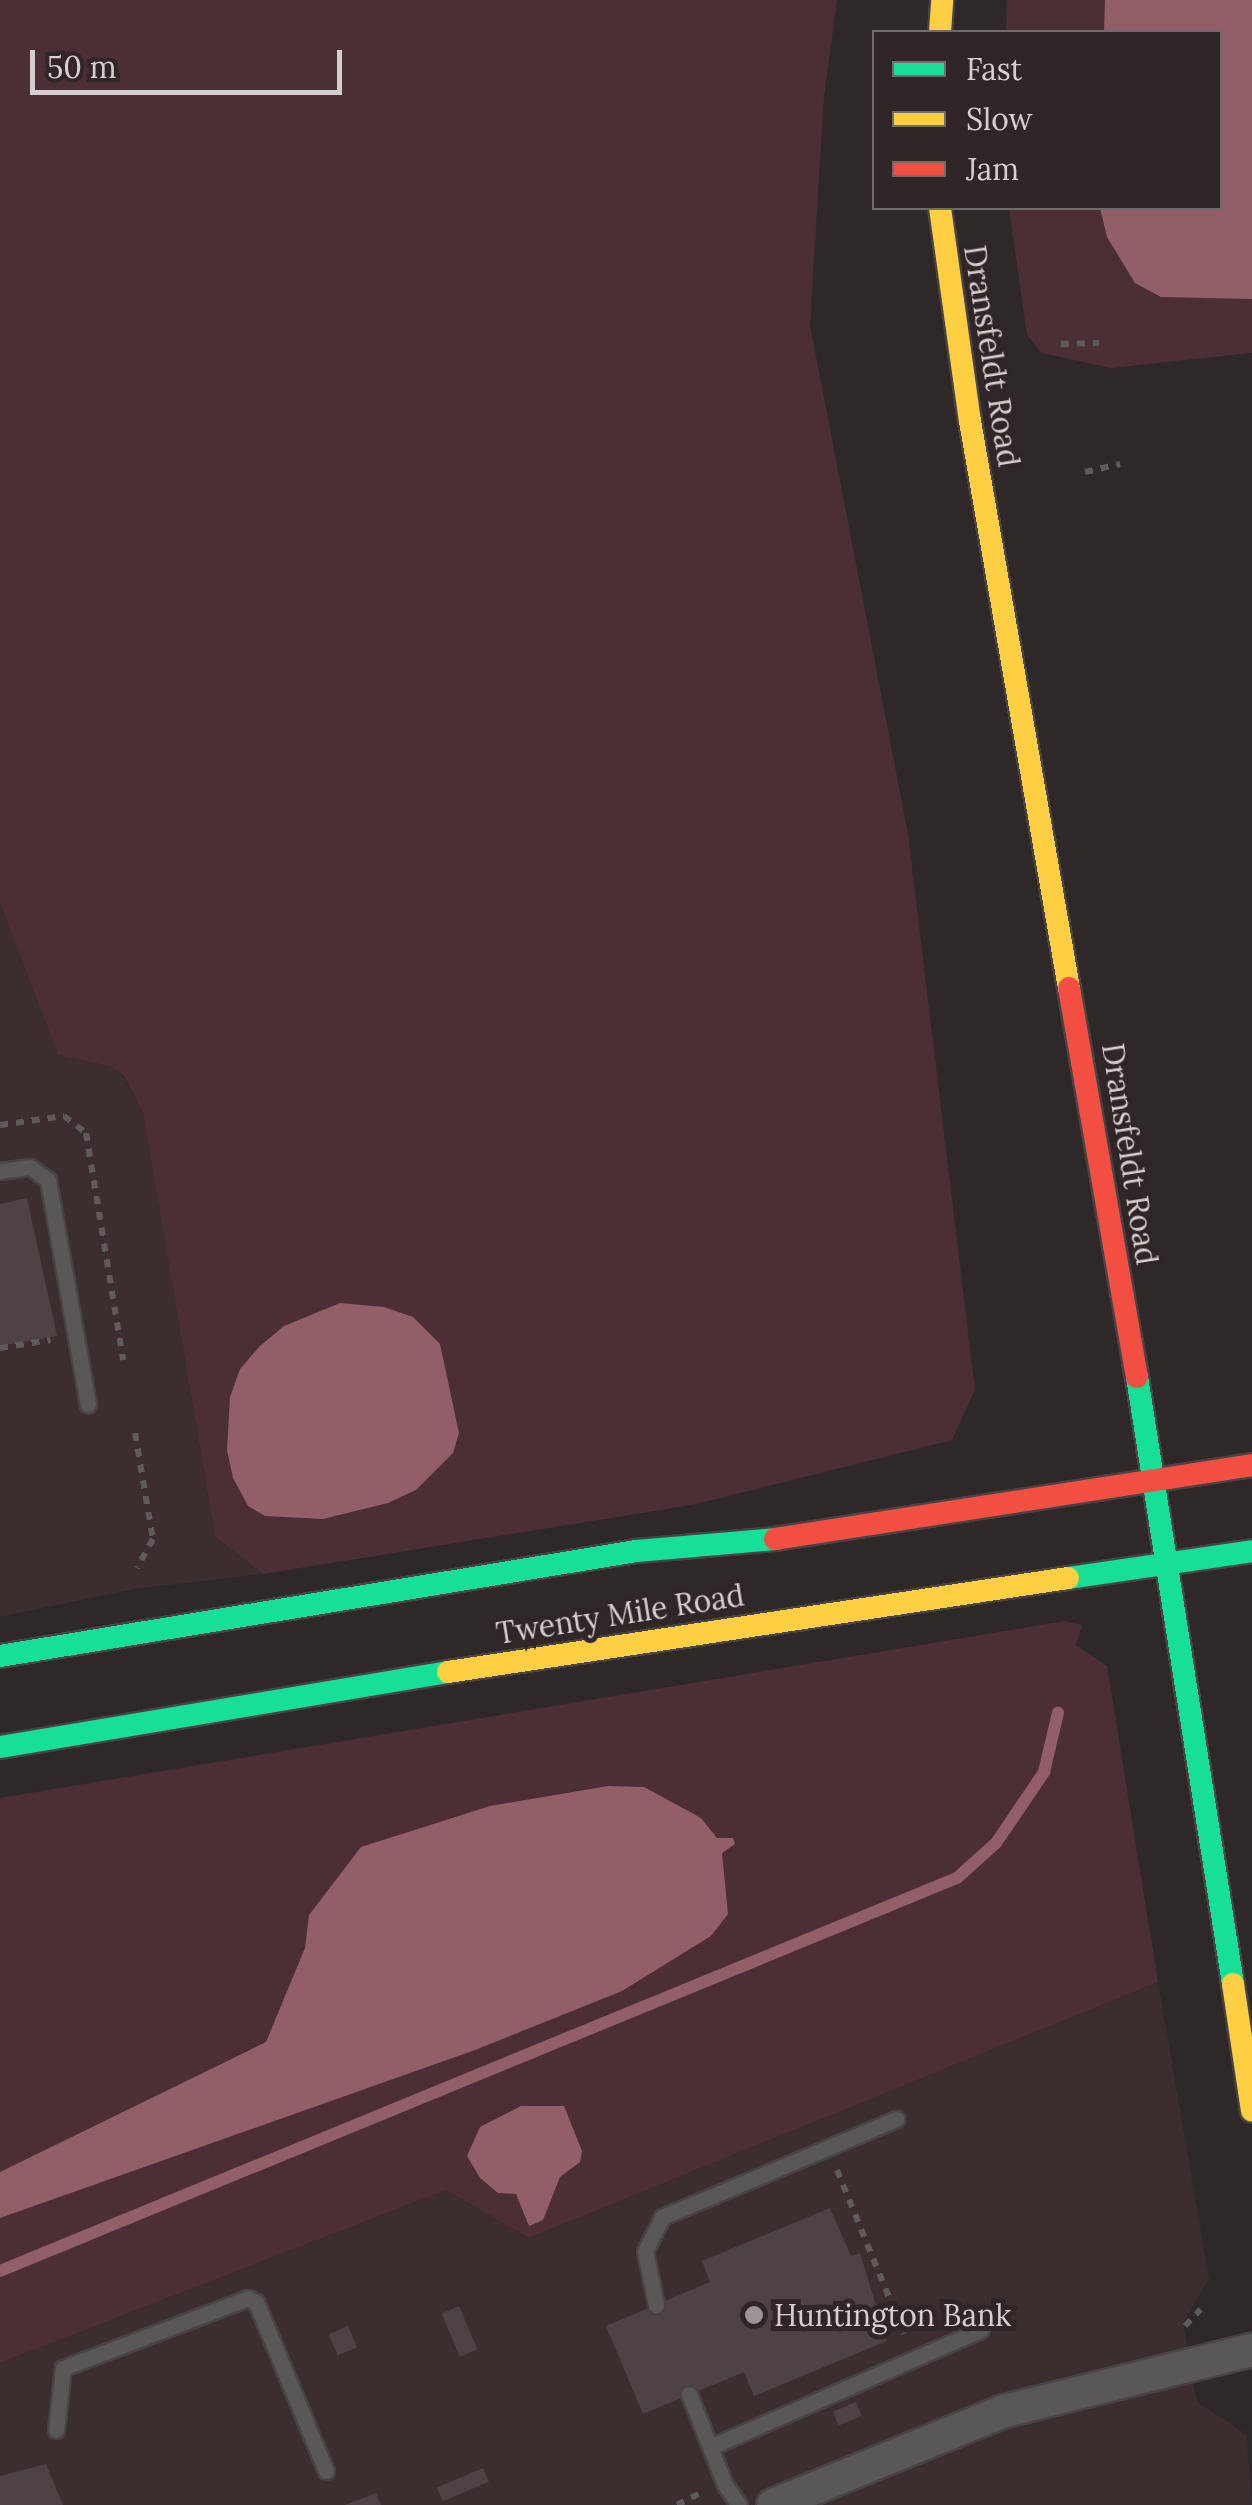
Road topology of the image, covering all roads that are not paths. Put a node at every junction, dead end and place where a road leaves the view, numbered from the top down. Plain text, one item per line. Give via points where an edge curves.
1 (942, 0) edge
2 (940, 30) edge
3 (940, 210) edge
4 (0, 1170) edge
5 (88, 1404) dead end
6 (1252, 1464) edge
7 (1155, 1479) junction
8 (1252, 1551) edge
9 (1169, 1560) junction
10 (0, 1656) edge
11 (0, 1747) edge
12 (1252, 2111) edge
13 (896, 2118) dead end
14 (656, 2305) dead end
15 (980, 2330) dead end
16 (1252, 2350) edge
17 (689, 2394) dead end
18 (56, 2430) dead end
19 (710, 2447) junction
20 (326, 2471) dead end
21 (739, 2505) edge
22 (773, 2505) edge

1 - 2 main road
3 - 7 main road, Dransfeldt Road via 970,421
4 - 5 lane via 30,1167 48,1180
6 - 7 main road, Twenty Mile Road
7 - 9 main road, Dransfeldt Road
7 - 10 main road, Twenty Mile Road via 761,1542 636,1551
8 - 9 main road, Twenty Mile Road
9 - 11 main road, Twenty Mile Road
9 - 12 main road, Dransfeldt Road
13 - 14 lane via 662,2217 645,2251
15 - 19 lane
16 - 22 street via 1004,2411
17 - 19 lane
18 - 20 lane via 63,2368 248,2298 256,2302
19 - 21 lane

